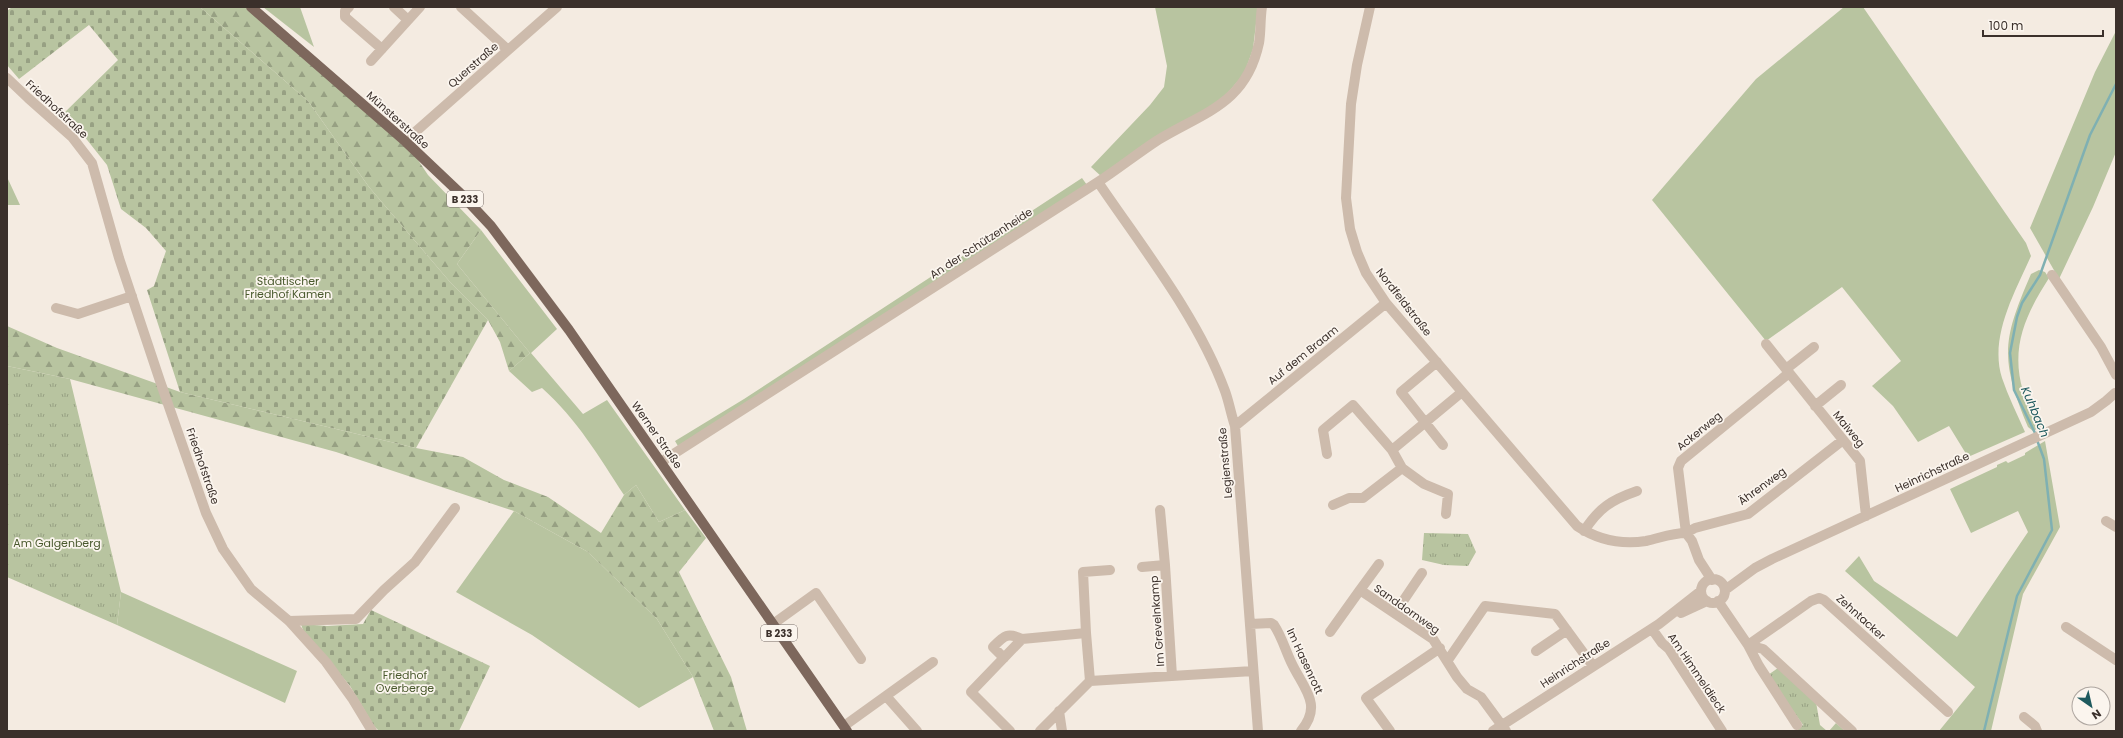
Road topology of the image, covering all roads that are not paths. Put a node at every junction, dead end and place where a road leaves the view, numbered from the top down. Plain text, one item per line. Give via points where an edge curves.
1 (251, 7) edge
2 (349, 7) edge
3 (394, 7) edge
4 (420, 7) edge
5 (461, 7) edge
6 (557, 7) edge
7 (1262, 7) edge
8 (1370, 7) edge
9 (408, 20) junction
10 (382, 50) junction
11 (508, 50) junction
12 (371, 61) dead end
13 (7, 78) edge
14 (405, 141) junction
15 (1098, 182) junction
16 (519, 261) joint
17 (2052, 275) dead end
18 (132, 296) junction
19 (1386, 302) junction
20 (56, 308) dead end
21 (1766, 344) dead end
22 (1814, 347) dead end
23 (1437, 362) junction
24 (1787, 371) junction
25 (2116, 376) edge
26 (1841, 385) dead end
27 (1462, 392) junction
28 (2115, 393) edge
29 (1815, 406) junction
30 (1426, 422) junction
31 (1235, 426) junction
32 (1843, 440) junction
33 (1443, 445) dead end
34 (1392, 450) junction
35 (1327, 454) dead end
36 (661, 462) junction
37 (1402, 468) junction
38 (1637, 491) dead end
39 (1333, 505) dead end
40 (455, 508) dead end
41 (1160, 510) dead end
42 (1446, 514) dead end
43 (1866, 516) junction
44 (2106, 520) dead end
45 (2116, 528) edge
46 (1584, 531) junction
47 (1686, 533) junction
48 (1379, 564) dead end
49 (1165, 565) junction
50 (1142, 567) dead end
51 (1110, 570) dead end
52 (1422, 573) dead end
53 (1713, 585) junction
54 (1360, 590) junction
55 (1707, 601) junction
56 (1718, 601) junction
57 (1395, 613) junction
58 (1671, 616) junction
59 (289, 621) junction
60 (773, 624) junction
61 (1250, 624) junction
62 (2066, 627) dead end
63 (1652, 629) junction
64 (1567, 630) junction
65 (1330, 632) dead end
66 (1086, 633) junction
67 (1022, 640) junction
68 (1748, 645) junction
69 (1440, 648) junction
70 (1536, 651) dead end
71 (1772, 657) junction
72 (1004, 658) junction
73 (861, 659) dead end
74 (1448, 660) junction
75 (2116, 660) edge
76 (933, 662) dead end
77 (1593, 666) junction
78 (1759, 666) junction
79 (1253, 671) junction
80 (1172, 676) junction
81 (1090, 681) junction
82 (886, 696) junction
83 (1059, 711) junction
84 (1948, 712) dead end
85 (2024, 717) dead end
86 (1797, 725) dead end
87 (845, 728) edge
88 (1504, 728) edge
89 (372, 731) edge
90 (917, 731) edge
91 (1010, 731) edge
92 (1040, 731) edge
93 (1062, 731) edge
94 (1258, 731) edge
95 (1301, 731) edge
96 (1390, 731) edge
97 (1493, 731) edge
98 (1722, 731) edge
99 (1852, 731) edge
100 (2037, 731) edge

1 - 14 main road, Münsterstraße / B 233
2 - 10 street via 345,11 345,17
3 - 9 street
4 - 9 street
5 - 11 street
6 - 11 street, Querstraße
7 - 15 street, An der Schützenheide via 1257,52 1247,76 1232,95 1208,114 1158,140
8 - 19 street, Nordfeldstraße via 1351,104 1346,198 1350,229 1357,252 1366,273
9 - 10 street
10 - 12 street
11 - 14 street, Querstraße
13 - 18 street, Friedhofstraße via 72,137 89,158
14 - 16 main road, Münsterstraße / B 233 via 462,195
15 - 31 street, Legienstraße via 1176,296 1210,357 1225,391
15 - 36 street, An der Schützenheide
16 - 36 main road, Werner Straße / B 233
17 - 25 street via 2101,347
18 - 20 street via 78,314
18 - 59 street, Friedhofstraße via 206,513 223,549 251,589
19 - 23 street, Nordfeldstraße
19 - 31 street, Auf dem Braam
21 - 24 street, Maiweg
22 - 24 street
23 - 27 street, Nordfeldstraße
23 - 30 street via 1401,392
24 - 29 street, Maiweg
24 - 47 street, Ackerweg via 1681,461 1678,468
25 - 28 street, Heinrichstraße via 2112,384
26 - 29 street
27 - 30 street
27 - 46 street, Nordfeldstraße via 1570,520
28 - 43 street, Heinrichstraße via 2090,412
29 - 32 street, Maiweg
30 - 33 street
30 - 34 street
31 - 61 street, Legienstraße
32 - 43 street, Maiweg via 1860,461
32 - 47 street, Ährenweg via 1748,514 1695,528
34 - 35 street via 1353,405 1323,430
34 - 37 street
36 - 60 main road, Werner Straße / B 233
37 - 39 street via 1363,498 1349,498
37 - 42 street via 1424,484 1448,494
38 - 46 street via 1619,498 1595,514
40 - 59 street via 415,562 356,619
41 - 49 street, Im Grevelnkamp
43 - 53 street, Heinrichstraße
44 - 45 street
46 - 47 street, Nordfeldstraße via 1603,540 1624,543
47 - 53 street
48 - 54 street, Sanddornweg
49 - 50 street, Im Grevelnkamp
49 - 80 street, Im Grevelnkamp
51 - 66 street via 1083,572
52 - 57 street
53 - 55 street
53 - 56 street via 1722,599
53 - 58 street, Heinrichstraße
54 - 57 street, Sanddornweg
54 - 65 street, Sanddornweg
55 - 56 street
55 - 58 street, Heinrichstraße
56 - 68 street
57 - 69 street, Sanddornweg via 1433,639
58 - 63 street, Heinrichstraße
59 - 89 street, Friedhofstraße via 339,680
60 - 73 street via 816,593
60 - 87 main road, Werner Straße / B 233
61 - 79 street, Legienstraße
61 - 95 street, Im Hasenrott via 1274,625 1309,694 1311,711
62 - 75 street
63 - 77 street, Heinrichstraße
63 - 98 street, Am Himmeldieck via 1669,649
64 - 70 street
64 - 74 street via 1555,614 1485,606
64 - 77 street
66 - 67 street
66 - 81 street
67 - 72 street
67 - 72 street via 1013,635 1004,636 994,647
68 - 71 street via 1763,649
68 - 78 street
68 - 84 street, Zehntacker via 1810,601 1819,598
69 - 74 street, Sanddornweg
69 - 96 street, Sanddornweg via 1366,698
71 - 78 street
71 - 99 street
72 - 91 street via 971,692
74 - 88 street, Sanddornweg via 1457,677 1468,689 1481,697
76 - 82 street
77 - 88 street, Heinrichstraße
78 - 86 street
79 - 80 street, Im Grevelnkamp
79 - 94 street, Legienstraße
80 - 81 street, Im Grevelnkamp
81 - 83 street
82 - 87 street
82 - 90 street
83 - 92 street
83 - 93 street
85 - 100 street
88 - 97 street, Heinrichstraße

